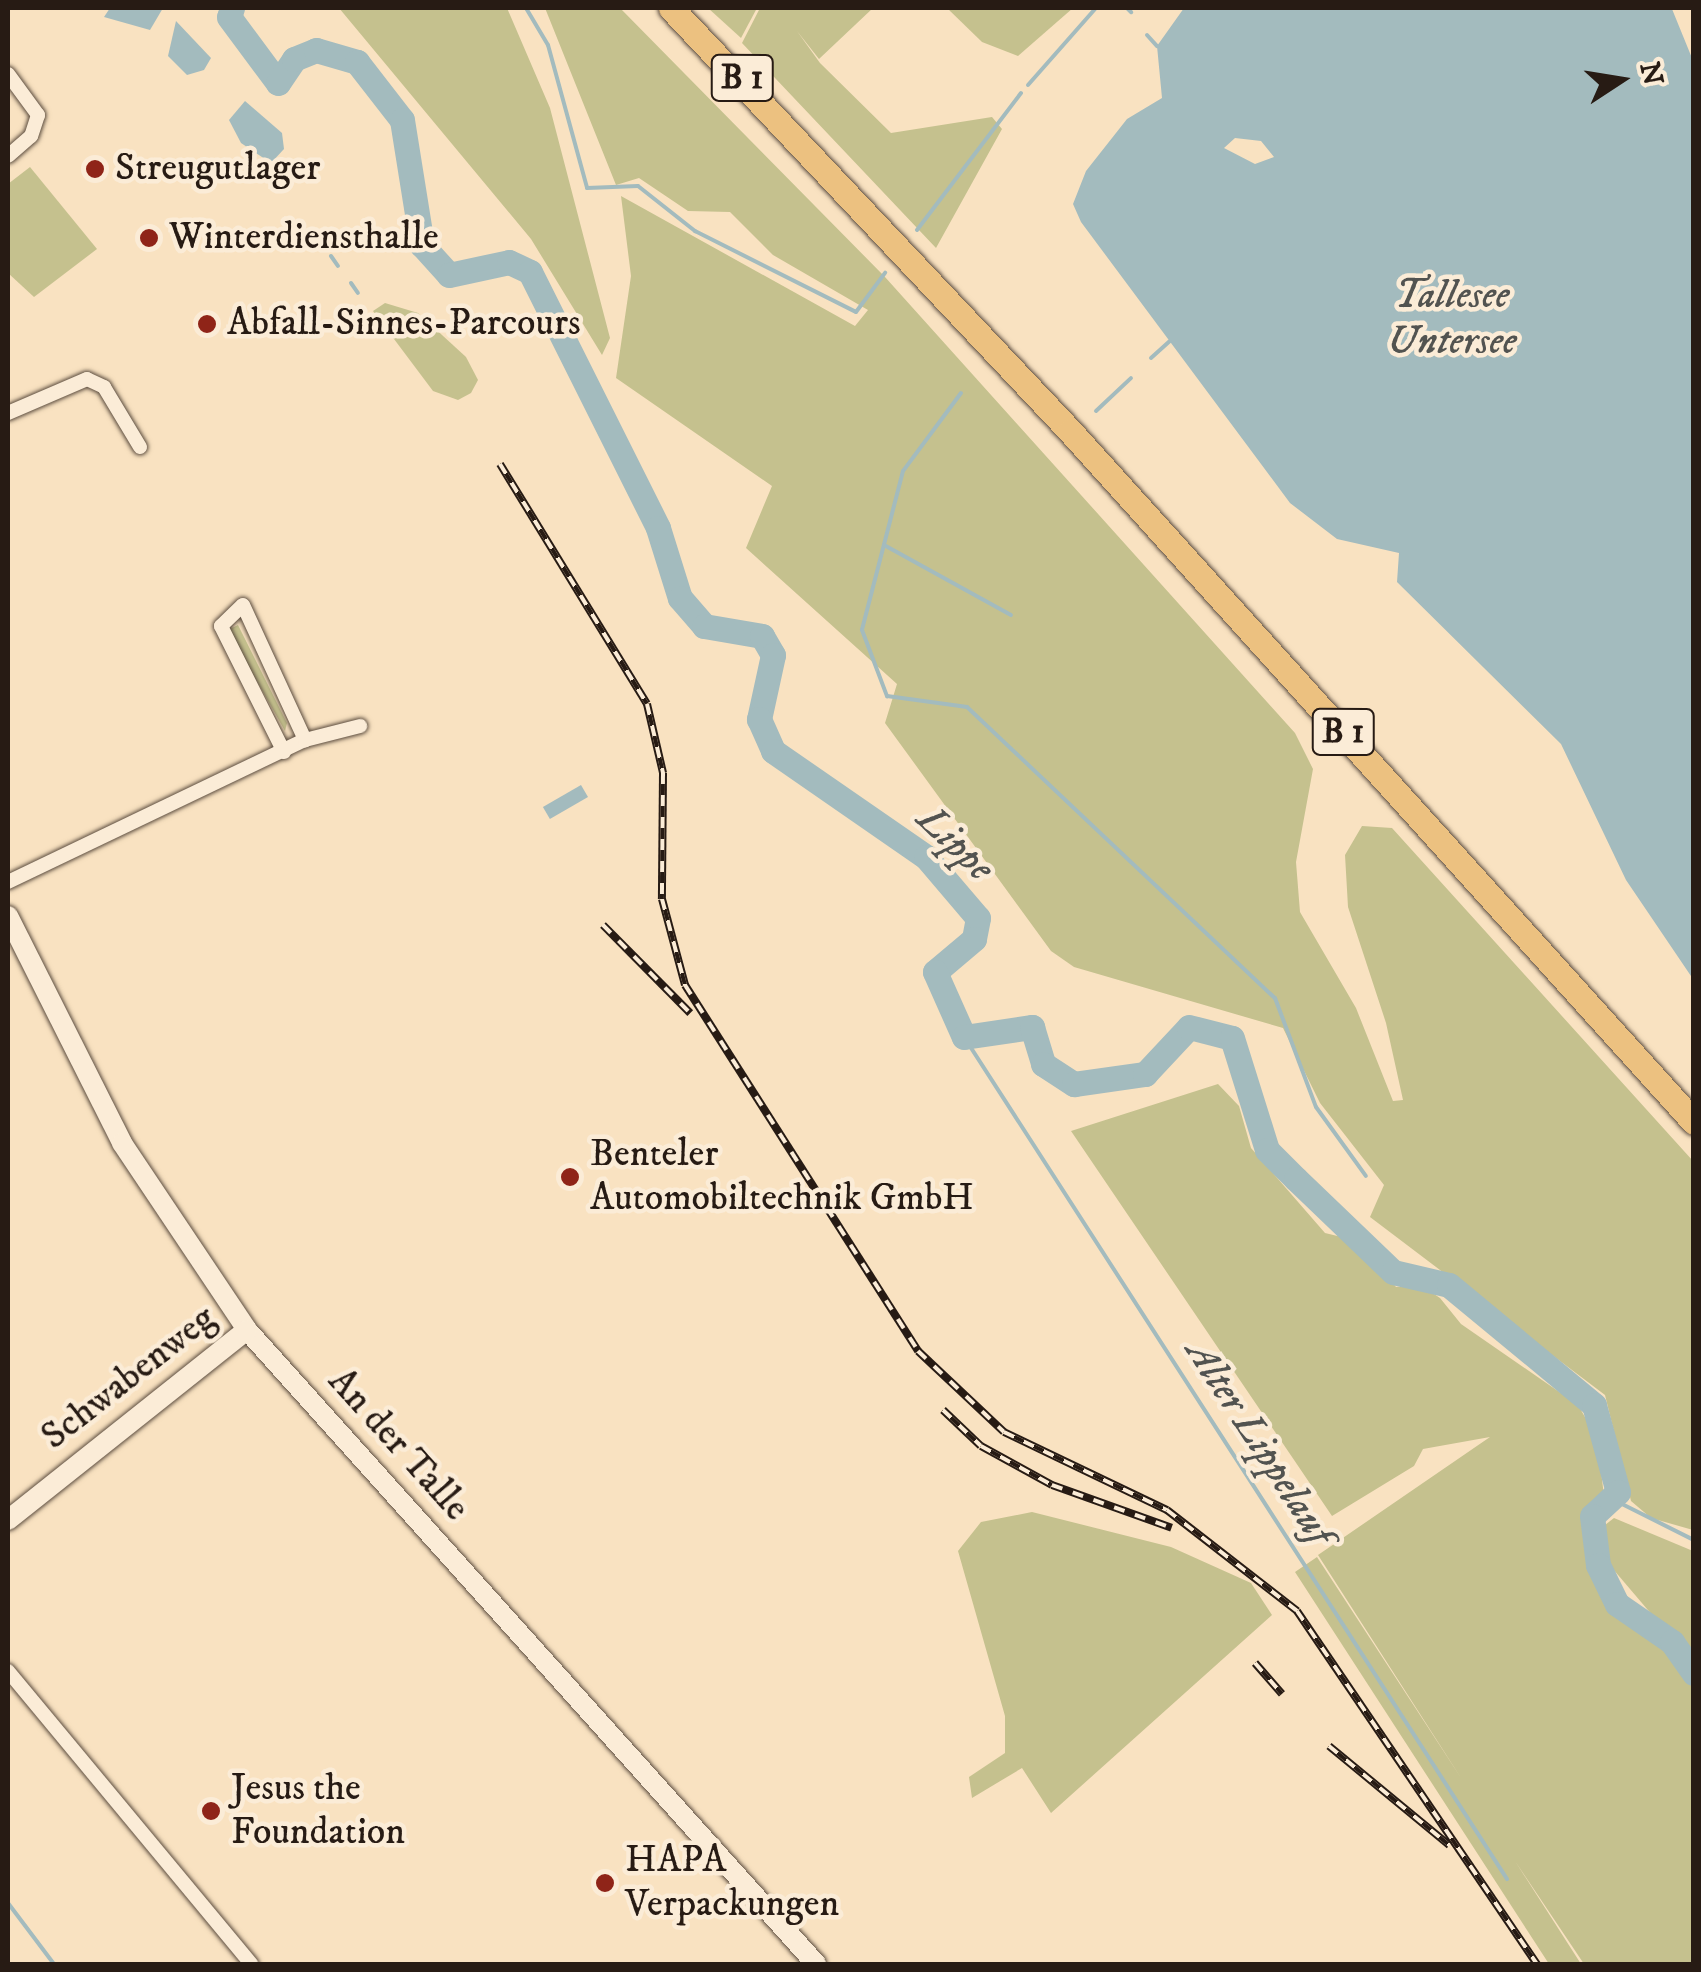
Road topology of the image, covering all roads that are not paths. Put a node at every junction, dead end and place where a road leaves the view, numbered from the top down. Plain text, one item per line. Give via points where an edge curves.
1 (671, 8) edge
2 (8, 74) edge
3 (8, 156) edge
4 (8, 413) edge
5 (140, 446) dead end
6 (360, 726) dead end
7 (305, 740) junction
8 (284, 752) junction
9 (8, 882) edge
10 (8, 916) edge
11 (1694, 1122) edge
12 (248, 1330) junction
13 (8, 1520) edge
14 (8, 1672) edge
15 (250, 1964) edge
16 (816, 1964) edge

1 - 11 highway, B 1 via 1056,416
2 - 3 street via 38,115 32,136
4 - 5 street via 87,379 104,388
6 - 7 street
7 - 8 street
7 - 8 street via 237,608 221,626
8 - 9 street
10 - 12 street, An der Talle via 122,1143
12 - 13 street, Schwabenweg
12 - 16 street, An der Talle
14 - 15 street

